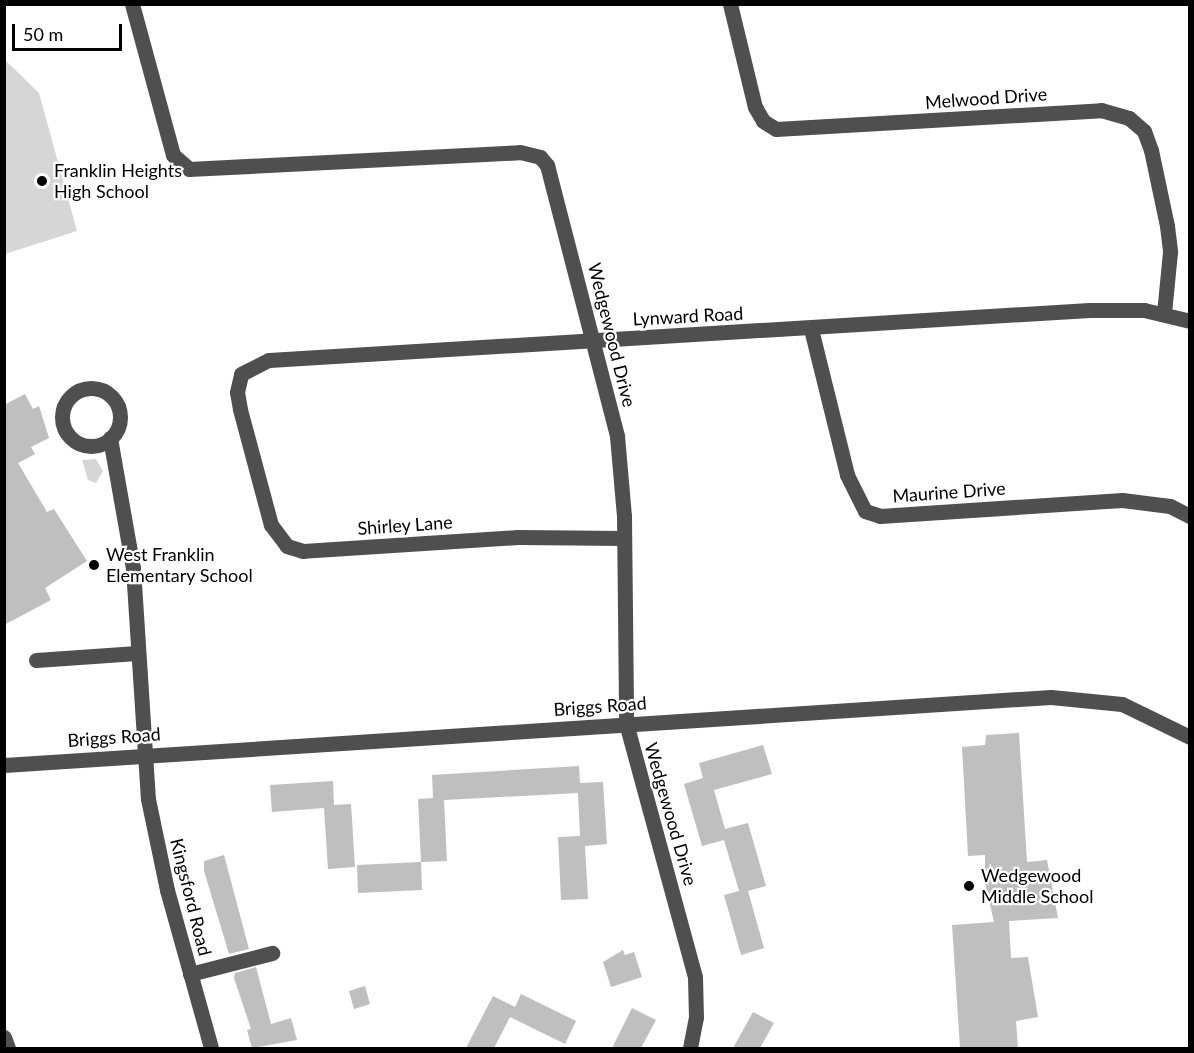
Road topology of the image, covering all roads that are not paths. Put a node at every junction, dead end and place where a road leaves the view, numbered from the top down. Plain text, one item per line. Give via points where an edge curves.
1 (132, 4) edge
2 (730, 4) edge
3 (1164, 313) junction
4 (1190, 321) edge
5 (811, 329) junction
6 (595, 341) junction
7 (110, 438) dead end
8 (253, 457) joint
9 (1190, 516) edge
10 (624, 538) junction
11 (137, 653) junction
12 (36, 660) dead end
13 (626, 723) junction
14 (1190, 737) edge
15 (144, 754) junction
16 (4, 765) edge
17 (272, 953) dead end
18 (190, 974) junction
19 (4, 1037) edge
20 (8, 1048) edge
21 (211, 1048) edge
22 (690, 1048) edge

1 - 6 street, Wedgewood Drive via 173,155 189,169 520,152 540,157 556,189
2 - 3 street, Melwood Drive via 755,107 763,120 776,129 1101,110 1130,118 1144,131 1151,150 1167,226 1170,252
3 - 4 street, Lynward Road
3 - 5 street, Lynward Road via 1089,310
5 - 6 street, Lynward Road
5 - 9 street, Maurine Drive via 846,475 866,511 880,516 1122,500 1170,506
6 - 8 street, Lynward Road via 260,361 244,370 237,385
6 - 10 street, Wedgewood Drive via 617,436
7 - 11 street, Kingsford Road via 133,568
8 - 10 street, Shirley Lane via 277,537 295,550 548,536
10 - 13 street, Wedgewood Drive
11 - 12 street
11 - 15 street, Kingsford Road
13 - 14 street, Briggs Road via 1071,697 1122,704
13 - 15 street, Briggs Road
13 - 22 street, Wedgewood Drive via 695,977 697,1011
15 - 16 street, Briggs Road
15 - 18 street, Kingsford Road via 167,890
17 - 18 street
18 - 21 street, Kingsford Road
19 - 20 street

